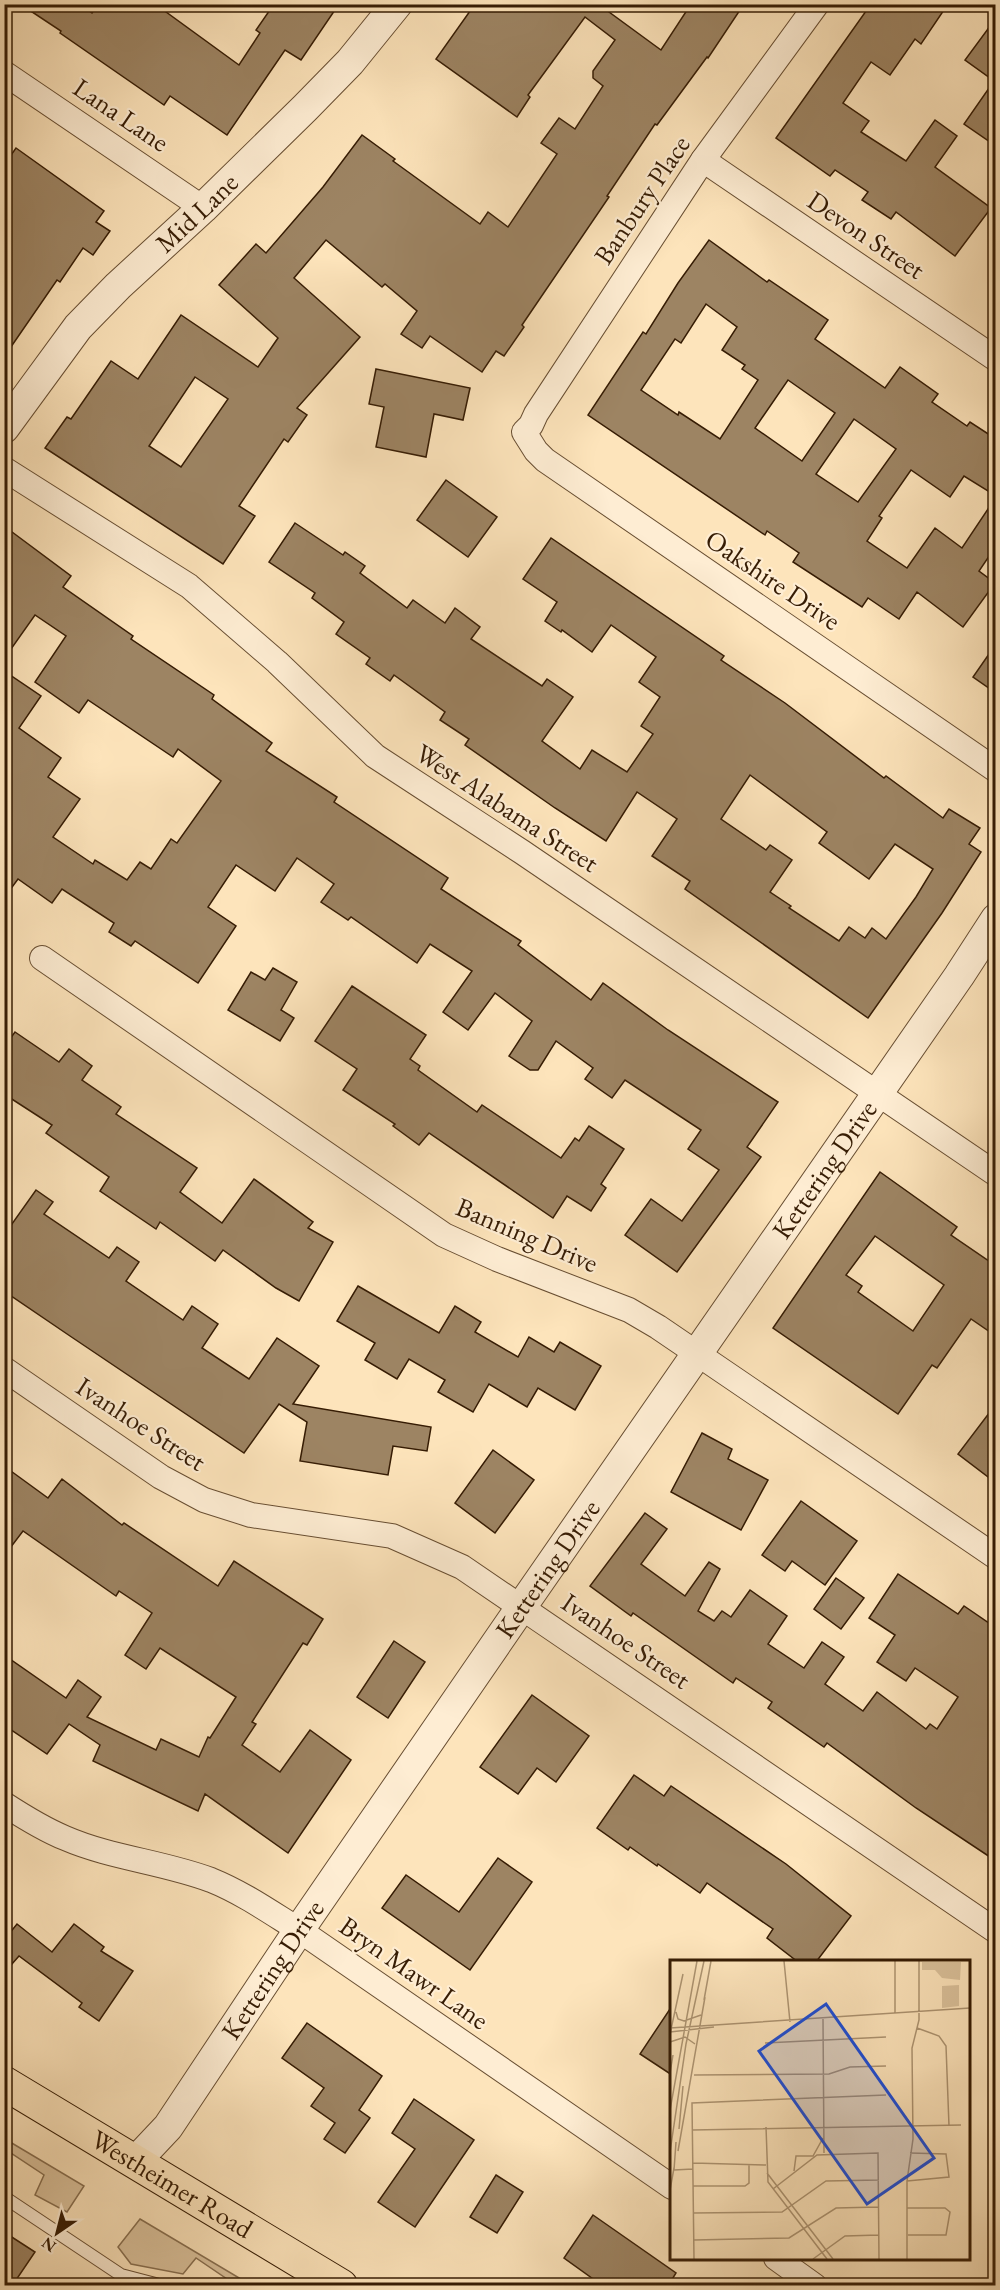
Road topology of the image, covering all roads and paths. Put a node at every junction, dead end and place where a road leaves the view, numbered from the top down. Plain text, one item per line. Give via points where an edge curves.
1 (397, 4) edge
2 (817, 4) edge
3 (4, 73) edge
4 (704, 160) junction
5 (203, 208) junction
6 (996, 359) edge
7 (4, 428) edge
8 (524, 432) joint
9 (4, 469) edge
10 (996, 770) edge
11 (996, 919) edge
12 (996, 955) edge
13 (42, 958) dead end
14 (959, 976) junction
15 (878, 1094) junction
16 (996, 1174) edge
17 (698, 1354) junction
18 (4, 1369) edge
19 (996, 1557) edge
20 (522, 1606) junction
21 (4, 1804) edge
22 (299, 1930) junction
23 (996, 1931) edge
24 (4, 2083) edge
25 (135, 2162) junction
26 (670, 2186) edge
27 (4, 2197) edge
28 (777, 2260) edge
29 (163, 2286) edge
30 (341, 2286) edge
31 (815, 2286) edge

1 - 5 street, Mid Lane via 350,62
2 - 4 street, Banbury Place
3 - 5 street, Lana Lane
4 - 6 street, Devon Street
4 - 8 street, Banbury Place
5 - 7 street, Mid Lane via 78,327
8 - 10 street, Oakshire Drive via 544,460
9 - 15 street, West Alabama Street via 189,586 277,662 375,756
11 - 14 street, Kettering Drive
12 - 14 street, Kettering Drive
13 - 17 street, Banning Drive via 444,1235 629,1310
14 - 15 street, Kettering Drive
15 - 16 street, West Alabama Street
15 - 17 street, Kettering Drive
17 - 19 street, Banning Drive
17 - 20 street, Kettering Drive
18 - 20 street, Ivanhoe Street via 161,1477 204,1500 251,1515 392,1536 462,1567
20 - 22 street, Kettering Drive
20 - 23 street, Ivanhoe Street
21 - 22 street, Bryn Mawr Lane via 36,1825 89,1847 210,1880
22 - 25 street, Kettering Drive via 168,2127
22 - 26 street, Bryn Mawr Lane
24 - 25 main road, Westheimer Road
25 - 30 main road, Westheimer Road
27 - 29 lane via 121,2275
28 - 31 street

